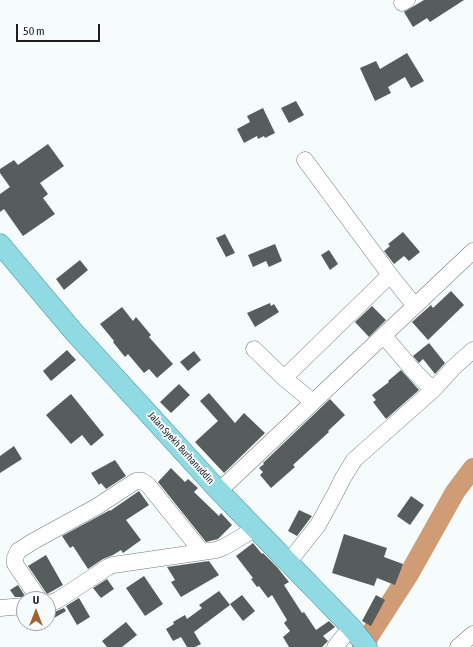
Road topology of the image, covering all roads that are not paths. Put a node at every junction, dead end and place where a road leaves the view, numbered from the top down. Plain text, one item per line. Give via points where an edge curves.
1 (305, 160) dead end
2 (0, 244) edge
3 (473, 251) edge
4 (390, 275) junction
5 (415, 306) junction
6 (384, 336) junction
7 (254, 349) dead end
8 (473, 350) edge
9 (284, 378) junction
10 (433, 390) junction
11 (313, 402) junction
12 (219, 491) junction
13 (255, 529) junction
14 (202, 552) junction
15 (288, 563) junction
16 (34, 591) edge
17 (56, 601) edge
18 (16, 607) edge
19 (0, 608) edge
20 (473, 634) edge
21 (359, 637) edge
22 (335, 647) edge
23 (458, 647) edge

1 - 4 street
2 - 12 main road, Jalan Syekh Burhanuddin via 73,331
3 - 5 street
4 - 5 street
4 - 9 street
5 - 6 street
6 - 10 street
6 - 11 street
7 - 9 street
8 - 10 street
9 - 11 street
10 - 15 street via 354,460 318,525
11 - 12 street
12 - 13 main road, Jalan Syekh Burhanuddin
13 - 14 street via 224,547
13 - 15 main road, Jalan Syekh Burhanuddin
14 - 16 street via 148,485 136,481 18,551 15,564
14 - 17 street via 113,565
15 - 21 main road, Jalan Syekh Burhanuddin
18 - 19 street
20 - 23 street
21 - 22 street

